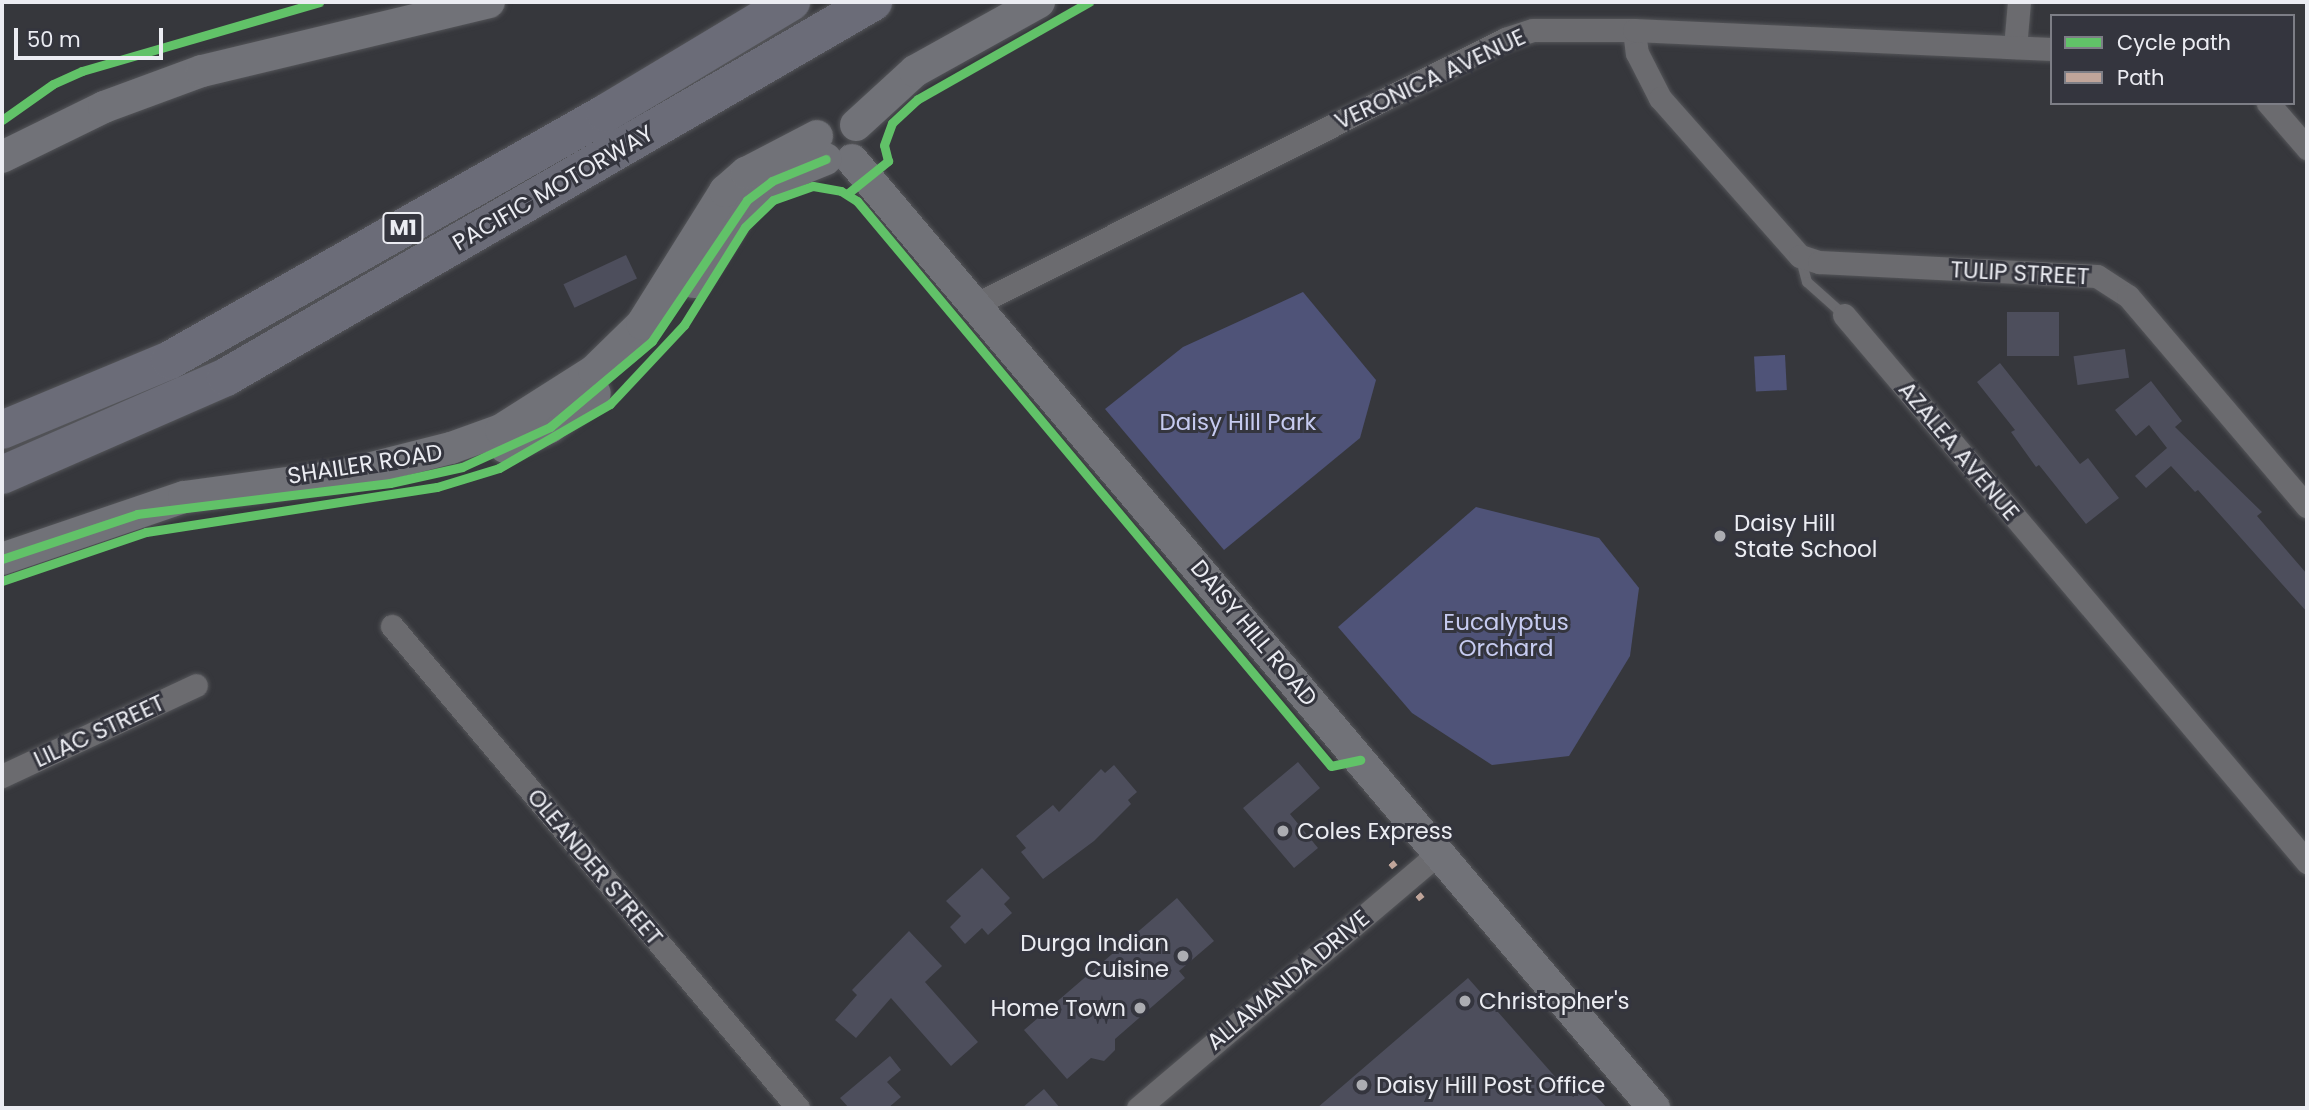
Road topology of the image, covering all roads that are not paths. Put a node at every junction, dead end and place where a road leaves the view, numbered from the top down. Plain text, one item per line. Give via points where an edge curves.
1 (489, 2) edge
2 (791, 2) edge
3 (873, 2) edge
4 (1039, 2) edge
5 (2019, 2) edge
6 (1634, 30) junction
7 (2015, 47) junction
8 (2050, 49) edge
9 (2270, 105) edge
10 (2307, 148) edge
11 (832, 152) junction
12 (2, 157) edge
13 (1800, 256) junction
14 (975, 304) junction
15 (1844, 315) joint
16 (2, 430) edge
17 (2, 475) edge
18 (2307, 506) edge
19 (2, 559) edge
20 (392, 626) dead end
21 (196, 685) dead end
22 (2, 776) edge
23 (1439, 853) junction
24 (2307, 862) edge
25 (798, 1108) edge
26 (1138, 1108) edge
27 (1654, 1108) edge

1 - 12 street via 202,71 104,107
2 - 16 highway, PACIFIC MOTORWAY / M1 via 606,113 170,360
3 - 17 highway, PACIFIC MOTORWAY / M1 via 226,377
4 - 11 street via 915,71 856,125 863,144
5 - 7 street
6 - 7 street, VERONICA AVENUE
6 - 13 street, AZALEA AVENUE via 1637,53 1660,98
6 - 14 street, VERONICA AVENUE via 1533,30 1505,40
7 - 8 street, VERONICA AVENUE
9 - 10 street
11 - 14 street, DAISY HILL ROAD
11 - 19 street, SHAILER ROAD via 772,181 747,200 652,341 550,427 462,467 390,483 137,514
13 - 15 lane, AZALEA AVENUE via 1807,282
13 - 18 street, TULIP STREET via 1819,262 2097,276 2128,296
14 - 23 street, DAISY HILL ROAD
15 - 24 street, AZALEA AVENUE
20 - 25 street, OLEANDER STREET
21 - 22 street, LILAC STREET
23 - 26 street, ALLAMANDA DRIVE
23 - 27 street, DAISY HILL ROAD

